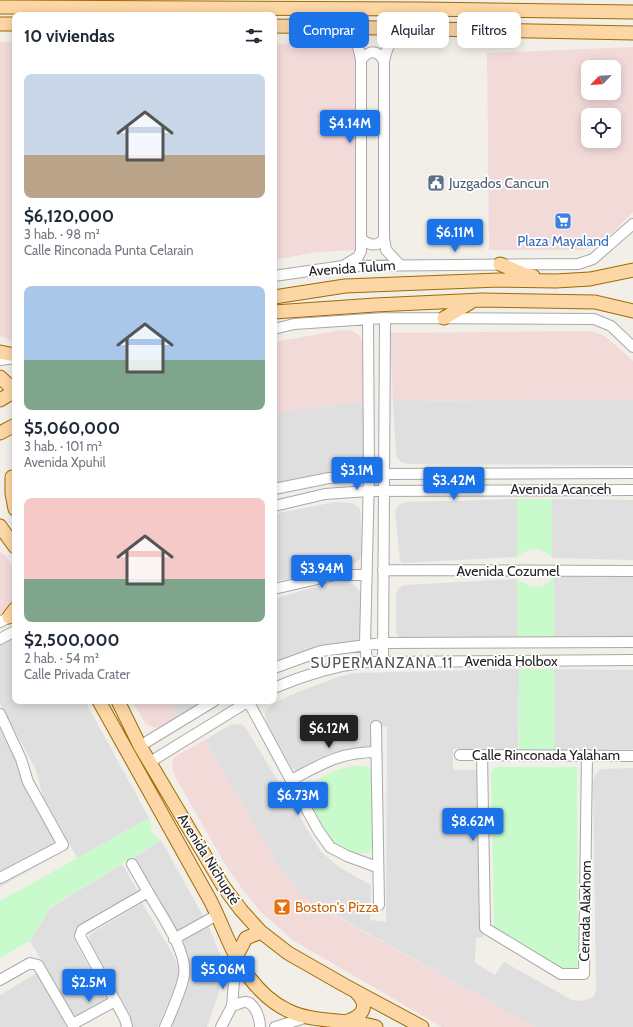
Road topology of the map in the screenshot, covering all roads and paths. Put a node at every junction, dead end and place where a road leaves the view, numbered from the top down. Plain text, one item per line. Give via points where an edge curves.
1 (0, 7) edge
2 (633, 12) edge
3 (0, 24) edge
4 (12, 24) edge
5 (277, 26) edge
6 (289, 27) edge
7 (449, 30) edge
8 (633, 33) edge
9 (358, 48) edge
10 (386, 48) edge
11 (361, 60) junction
12 (384, 61) junction
13 (633, 224) edge
14 (384, 238) junction
15 (361, 239) junction
16 (500, 264) junction
17 (400, 265) junction
18 (343, 266) junction
19 (633, 270) edge
20 (277, 276) edge
21 (556, 281) junction
22 (277, 297) edge
23 (475, 300) junction
24 (633, 311) edge
25 (277, 312) edge
26 (385, 318) junction
27 (444, 318) junction
28 (368, 319) junction
29 (277, 328) edge
30 (633, 347) edge
31 (0, 352) edge
32 (12, 354) edge
33 (12, 358) edge
34 (0, 360) edge
35 (0, 377) edge
36 (12, 388) edge
37 (12, 393) edge
38 (0, 400) edge
39 (12, 427) edge
40 (0, 433) edge
41 (633, 473) edge
42 (385, 474) junction
43 (369, 475) junction
44 (12, 477) edge
45 (0, 488) edge
46 (277, 488) edge
47 (633, 490) edge
48 (368, 491) junction
49 (384, 491) junction
50 (277, 505) edge
51 (0, 526) edge
52 (0, 542) edge
53 (12, 544) edge
54 (12, 547) edge
55 (383, 570) junction
56 (633, 571) edge
57 (367, 575) junction
58 (277, 588) edge
59 (12, 633) edge
60 (0, 640) edge
61 (633, 642) edge
62 (382, 643) junction
63 (365, 644) junction
64 (633, 660) edge
65 (383, 661) junction
66 (367, 662) junction
67 (277, 667) edge
68 (277, 687) edge
69 (102, 704) edge
70 (119, 704) edge
71 (209, 704) edge
72 (243, 704) edge
73 (250, 704) edge
74 (0, 714) edge
75 (376, 726) dead end
76 (140, 746) junction
77 (376, 752) junction
78 (460, 755) dead end
79 (482, 755) junction
80 (587, 755) junction
81 (633, 756) edge
82 (150, 762) junction
83 (291, 780) junction
84 (132, 864) dead end
85 (377, 867) junction
86 (0, 878) edge
87 (148, 892) junction
88 (236, 904) junction
89 (379, 905) dead end
90 (217, 915) junction
91 (261, 932) junction
92 (174, 939) junction
93 (236, 957) junction
94 (0, 980) edge
95 (355, 991) junction
96 (115, 1001) junction
97 (232, 1006) junction
98 (308, 1017) junction
99 (348, 1021) junction
100 (74, 1026) edge
101 (127, 1027) edge
102 (165, 1027) edge
103 (221, 1027) edge
104 (260, 1027) edge
105 (275, 1027) edge
106 (376, 1027) edge
107 (422, 1027) edge

1 - 2 main road
3 - 4 main road
5 - 6 main road
7 - 8 main road
9 - 11 street
10 - 12 street
11 - 12 street via 366,53 373,51 380,54
11 - 15 street
12 - 14 street
13 - 16 street, Avenida Tulum via 593,259 586,262
14 - 15 street via 381,243 374,245
14 - 17 street via 386,250
15 - 18 street via 358,257
16 - 17 street, Avenida Tulum
16 - 21 main road via 523,274
17 - 18 street, Avenida Tulum
18 - 20 street, Avenida Tulum
19 - 21 main road, Avenida Tulum via 590,279
21 - 22 main road, Avenida Tulum via 491,280 344,286
23 - 24 main road via 595,302
23 - 25 main road
23 - 27 main road
26 - 27 street
26 - 28 street
26 - 42 street
27 - 30 street via 594,319 611,326
28 - 29 street via 294,324
28 - 43 street
31 - 32 main road
33 - 34 street
35 - 36 main road
37 - 38 main road
39 - 40 main road
41 - 42 street, Avenida Acanceh
42 - 43 street, Avenida Acanceh
42 - 49 street
43 - 46 street, Avenida Acanceh via 329,478
43 - 48 street
44 - 45 main road
47 - 49 street, Avenida Acanceh
48 - 49 street, Avenida Acanceh
48 - 50 street, Avenida Acanceh via 325,494
48 - 57 street
49 - 55 street
51 - 53 main road
52 - 54 main road
55 - 56 street, Avenida Cozumel
55 - 62 street
57 - 58 street via 335,575
57 - 63 street
59 - 60 street
61 - 62 street, Avenida Holbox
62 - 63 street, Avenida Holbox
62 - 65 street
63 - 66 street
63 - 67 street, Avenida Holbox via 321,651
64 - 65 street, Avenida Holbox
65 - 66 street, Avenida Holbox
66 - 68 street, Avenida Holbox via 330,668
69 - 90 main road, Avenida Nichupté
70 - 76 main road, Avenida Nichupté
71 - 76 street
72 - 82 street
73 - 83 street
74 - 86 street via 21,759 28,782 63,845
75 - 77 street
76 - 82 main road, Avenida Nichupté
77 - 83 street via 356,752 336,757
77 - 85 street
78 - 79 street, Calle Rinconada Yalaham
79 - 80 street, Calle Rinconada Yalaham
79 - 80 street, Cerrada Alaxhom via 485,928 561,974 584,974
80 - 81 street, Calle Rinconada Yalaham
82 - 88 main road, Avenida Nichupté
83 - 85 street via 330,847
84 - 87 street
85 - 89 street
87 - 92 street
87 - 96 street via 82,930 80,936
88 - 90 main road via 230,912
88 - 91 main road, Avenida Nichupté
90 - 92 street
90 - 93 main road, Avenida Nichupté
91 - 93 main road via 246,938
91 - 95 main road, Avenida Nichupté via 288,953
92 - 102 street via 184,961 184,975
93 - 97 street
93 - 98 main road, Avenida Nichupté via 249,976 274,1002 287,1010
94 - 100 street via 30,963 38,965
95 - 99 main road via 362,1001 364,1010 360,1016
95 - 107 main road, Avenida Nichupté
96 - 100 street
96 - 101 street
97 - 103 street
97 - 104 street via 245,1002 253,1006
98 - 99 main road, Avenida Nichupté
98 - 105 street
99 - 106 main road, Avenida Nichupté

